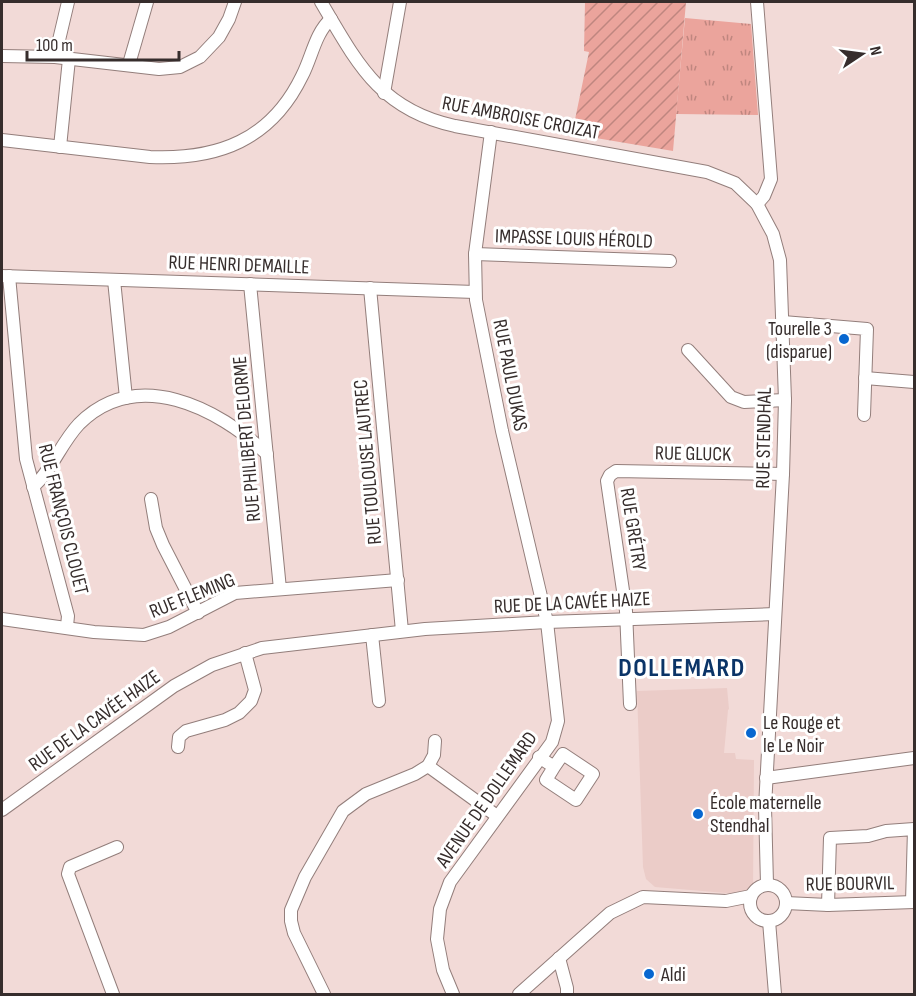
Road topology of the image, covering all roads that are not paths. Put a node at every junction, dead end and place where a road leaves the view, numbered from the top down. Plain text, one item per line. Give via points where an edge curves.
1 (68, 2) edge
2 (147, 2) edge
3 (234, 2) edge
4 (321, 2) edge
5 (400, 2) edge
6 (756, 2) edge
7 (332, 19) junction
8 (2, 56) edge
9 (55, 57) junction
10 (69, 58) junction
11 (129, 64) junction
12 (384, 93) junction
13 (491, 132) junction
14 (2, 140) edge
15 (60, 147) junction
16 (757, 204) junction
17 (476, 254) junction
18 (670, 261) dead end
19 (5, 276) edge
20 (114, 280) junction
21 (250, 284) junction
22 (370, 288) junction
23 (475, 292) junction
24 (783, 322) junction
25 (688, 350) dead end
26 (865, 378) junction
27 (915, 382) edge
28 (126, 398) junction
29 (785, 400) junction
30 (864, 415) dead end
31 (267, 454) junction
32 (783, 474) junction
33 (607, 481) joint
34 (33, 488) junction
35 (151, 500) dead end
36 (398, 580) junction
37 (280, 589) junction
38 (198, 613) junction
39 (775, 614) junction
40 (2, 619) edge
41 (627, 620) junction
42 (547, 622) junction
43 (67, 626) junction
44 (402, 631) junction
45 (372, 635) junction
46 (245, 652) junction
47 (379, 701) dead end
48 (630, 704) dead end
49 (435, 741) dead end
50 (178, 747) dead end
51 (539, 757) junction
52 (915, 758) edge
53 (428, 766) junction
54 (554, 767) dead end
55 (766, 778) junction
56 (2, 810) edge
57 (497, 816) junction
58 (117, 847) dead end
59 (767, 885) junction
60 (751, 896) junction
61 (726, 901) junction
62 (913, 902) edge
63 (786, 903) junction
64 (828, 904) junction
65 (751, 910) junction
66 (769, 921) junction
67 (559, 958) junction
68 (113, 994) edge
69 (324, 994) edge
70 (453, 994) edge
71 (519, 994) edge
72 (567, 994) edge
73 (775, 994) edge

1 - 9 street
2 - 11 street
3 - 11 street via 219,37 200,57 180,67 159,69
4 - 7 street, RUE AMBROISE CROIZAT
5 - 12 street
6 - 16 street via 771,179
7 - 12 street, RUE AMBROISE CROIZAT via 364,72
7 - 15 street via 322,27 302,77 282,107 267,124 238,143 220,151 175,158
8 - 9 street
9 - 10 street
10 - 11 street
10 - 15 street
12 - 13 street, RUE AMBROISE CROIZAT via 412,113 434,122
13 - 16 street, RUE AMBROISE CROIZAT via 707,172 735,183
13 - 17 street, RUE PAUL DUKAS
14 - 15 street
16 - 24 street, RUE STENDHAL via 773,234 780,260
17 - 18 street, IMPASSE LOUIS HÉROLD
17 - 23 street, RUE PAUL DUKAS
19 - 20 street, RUE HENRI DEMAILLE
19 - 34 street, RUE FRANÇOIS CLOUET via 26,459
20 - 21 street, RUE HENRI DEMAILLE
20 - 28 street
21 - 22 street, RUE HENRI DEMAILLE
21 - 31 street, RUE PHILIBERT DELORME
22 - 23 street, RUE HENRI DEMAILLE
22 - 36 street, RUE TOULOUSE LAUTREC
23 - 42 street, RUE PAUL DUKAS via 502,431
24 - 26 street via 867,329
24 - 29 street, RUE STENDHAL
25 - 29 street via 731,397 744,402
26 - 27 street
26 - 30 street
28 - 31 street via 176,399 204,409
28 - 34 street via 99,408 79,424
29 - 32 street, RUE STENDHAL
31 - 37 street, RUE PHILIBERT DELORME
32 - 33 street, RUE GLUCK via 616,471
32 - 39 street, RUE STENDHAL
33 - 41 street, RUE GRÉTRY
34 - 43 street, RUE FRANÇOIS CLOUET via 68,616
35 - 38 street via 163,545
36 - 37 street, RUE FLEMING
36 - 44 street, RUE TOULOUSE LAUTREC
37 - 38 street, RUE FLEMING via 235,593
38 - 43 street, RUE FLEMING via 144,635
39 - 41 street, RUE DE LA CAVÉE HAIZE
39 - 55 street, RUE STENDHAL
40 - 43 street, RUE FLEMING
41 - 42 street, RUE DE LA CAVÉE HAIZE
41 - 48 street, RUE GRÉTRY
42 - 44 street, RUE DE LA CAVÉE HAIZE
42 - 51 street, AVENUE DE DOLLEMARD via 558,721 552,742
44 - 45 street, RUE DE LA CAVÉE HAIZE
45 - 46 street, RUE DE LA CAVÉE HAIZE
45 - 47 street
46 - 50 street via 255,690 251,701 225,720 186,731 179,737
46 - 56 street, RUE DE LA CAVÉE HAIZE via 174,686
49 - 53 street
51 - 54 street
51 - 57 street, AVENUE DE DOLLEMARD
52 - 55 street
53 - 57 street
53 - 69 street via 366,794 343,812 305,877 291,910 291,921
55 - 59 street, RUE STENDHAL
57 - 70 street, AVENUE DE DOLLEMARD via 450,882 440,909 438,947
58 - 68 street via 70,867 68,874
59 - 60 street via 757,888
59 - 63 street via 783,892
60 - 61 street
60 - 65 street
61 - 65 street
61 - 67 street via 643,897 610,913
62 - 64 street, RUE BOURVIL
62 - 64 street via 914,829 830,838
63 - 64 street, RUE BOURVIL
63 - 66 street via 783,913
65 - 66 street via 758,918
66 - 73 street
67 - 71 street
67 - 72 street

